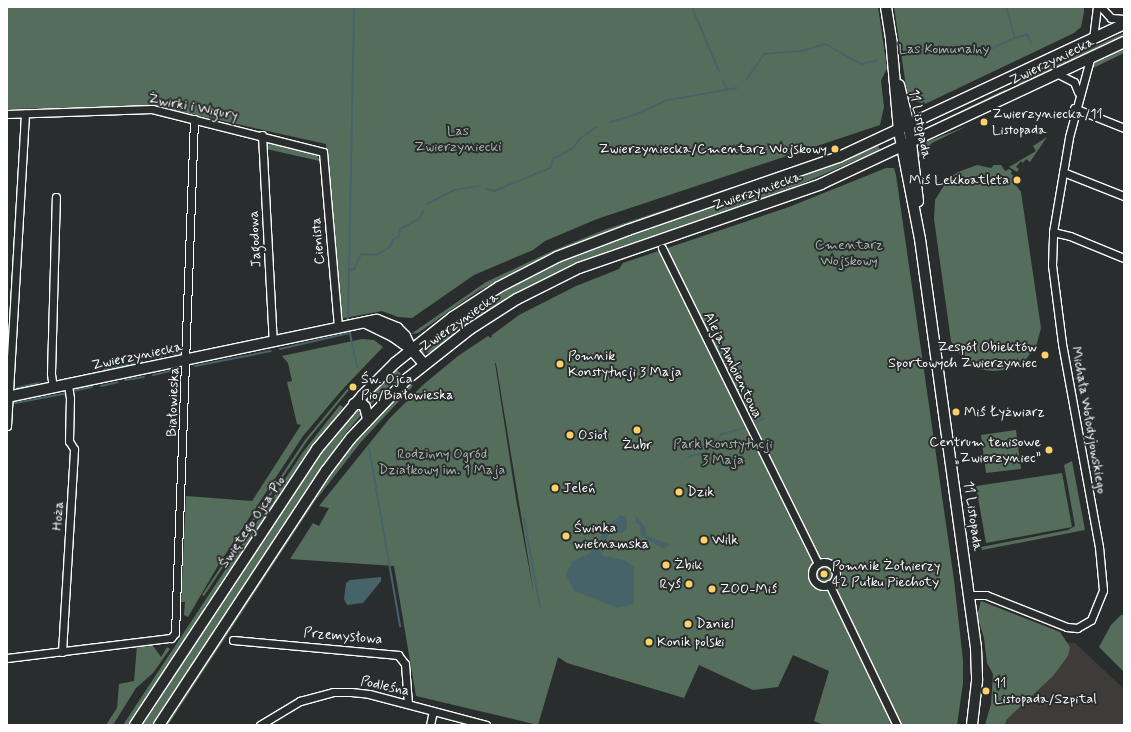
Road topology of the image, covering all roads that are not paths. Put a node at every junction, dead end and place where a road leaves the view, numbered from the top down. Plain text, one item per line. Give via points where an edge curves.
1 (886, 7) edge
2 (1097, 7) edge
3 (1101, 7) edge
4 (1124, 19) edge
5 (1124, 24) edge
6 (891, 38) junction
7 (1093, 39) junction
8 (1124, 42) edge
9 (1090, 58) junction
10 (1058, 74) junction
11 (1014, 76) junction
12 (1019, 92) junction
13 (1078, 95) junction
14 (1074, 108) junction
15 (906, 110) junction
16 (7, 114) edge
17 (26, 114) junction
18 (930, 116) junction
19 (194, 119) junction
20 (909, 126) junction
21 (1124, 128) edge
22 (898, 131) junction
23 (262, 135) junction
24 (912, 143) junction
25 (901, 148) junction
26 (323, 152) joint
27 (1063, 172) junction
28 (1124, 196) edge
29 (56, 197) dead end
30 (1053, 232) junction
31 (920, 239) junction
32 (662, 248) dead end
33 (1124, 258) edge
34 (344, 327) junction
35 (273, 342) junction
36 (411, 350) junction
37 (187, 360) junction
38 (424, 364) junction
39 (68, 385) junction
40 (53, 388) junction
41 (8, 397) edge
42 (354, 404) junction
43 (368, 419) junction
44 (7, 426) edge
45 (818, 564) junction
46 (829, 584) junction
47 (970, 595) junction
48 (233, 640) dead end
49 (62, 652) junction
50 (7, 658) edge
51 (408, 704) junction
52 (433, 711) junction
53 (469, 723) edge
54 (135, 725) edge
55 (160, 725) edge
56 (260, 725) edge
57 (430, 725) edge
58 (486, 725) edge
59 (897, 725) edge
60 (972, 725) edge

1 - 6 main road, 11 Listopada
2 - 7 street
3 - 4 street via 1111,18
5 - 7 main road, Zwierzyniecka
6 - 15 main road, 11 Listopada
6 - 22 main road, 11 Listopada
7 - 11 main road, Zwierzyniecka
8 - 9 main road, Zwierzyniecka
9 - 10 main road, Zwierzyniecka
9 - 13 street, Michała Wołodyjowskiego
10 - 12 main road, Zwierzyniecka
10 - 13 street via 1074,82
11 - 12 main road via 1010,85
11 - 18 main road, Zwierzyniecka
12 - 24 main road, Zwierzyniecka
13 - 14 street, Michała Wołodyjowskiego
14 - 21 street
14 - 27 street, Michała Wołodyjowskiego
15 - 18 main road via 921,117
15 - 20 main road, 11 Listopada
16 - 17 street, Żwirki i Wigury
17 - 19 street, Żwirki i Wigury via 152,109
17 - 41 street
18 - 20 main road, Zwierzyniecka
19 - 23 street, Żwirki i Wigury
19 - 37 street, Białowieska
20 - 22 main road, Zwierzyniecka
20 - 24 main road, 11 Listopada
22 - 25 main road, 11 Listopada
22 - 36 main road, Zwierzyniecka via 810,169 628,230 557,257 477,300
23 - 26 street, Żwirki i Wigury
23 - 35 street, Jagodowa
24 - 25 main road, Zwierzyniecka
24 - 31 main road, 11 Listopada
25 - 31 main road, 11 Listopada
25 - 38 main road, Zwierzyniecka via 806,189 579,268 493,313
26 - 34 street, Cienista
27 - 28 street
27 - 30 street, Michała Wołodyjowskiego
29 - 40 street via 51,373
30 - 33 street
30 - 47 street, Michała Wołodyjowskiego via 1052,276 1104,581 1096,614 1086,625 1077,628 1067,627 986,595
31 - 47 main road, 11 Listopada
32 - 45 street, Aleja Ambientowa
34 - 35 main road, Zwierzyniecka
34 - 36 main road, Zwierzyniecka via 377,320 391,324 405,336
35 - 37 main road, Zwierzyniecka
36 - 38 main road, Zwierzyniecka
36 - 42 main road, Świętego Ojca Pio
37 - 39 main road, Zwierzyniecka
37 - 49 street, Białowieska via 176,631 173,637
38 - 43 main road
39 - 40 main road, Zwierzyniecka
39 - 49 street, Hoża via 69,441 74,449
40 - 41 main road, Zwierzyniecka
41 - 44 street
42 - 43 main road via 362,404 365,407
42 - 54 main road, Świętego Ojca Pio via 317,449
43 - 55 main road via 326,471
45 - 46 street via 813,570 813,579 820,585
45 - 46 street via 829,563 835,570 835,578
46 - 59 street
47 - 60 main road, 11 Listopada via 977,663
48 - 51 street, Przemysłowa via 398,654 405,664
49 - 50 street
51 - 52 street, Podleśna
51 - 56 street, Podleśna via 369,694 333,692 300,701
52 - 53 street, Podleśna
52 - 57 street
53 - 58 street, Podleśna

